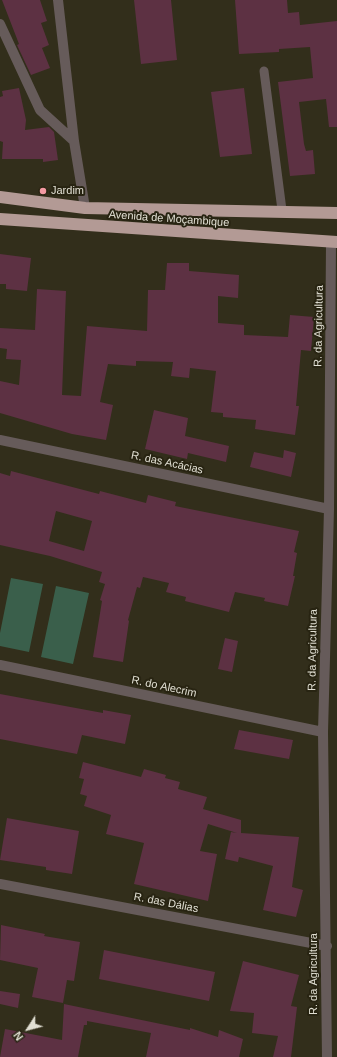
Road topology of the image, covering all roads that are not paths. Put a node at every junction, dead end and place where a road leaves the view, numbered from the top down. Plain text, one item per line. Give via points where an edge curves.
1 (58, 0) edge
2 (0, 24) edge
3 (264, 72) dead end
4 (74, 141) junction
5 (0, 197) edge
6 (85, 208) junction
7 (282, 210) junction
8 (337, 213) edge
9 (0, 219) edge
10 (334, 242) edge
11 (0, 440) edge
12 (329, 510) junction
13 (0, 665) edge
14 (323, 732) junction
15 (0, 884) edge
16 (326, 946) junction
17 (327, 1057) edge

1 - 4 street
2 - 4 street via 40,110
3 - 7 lane
4 - 6 street
5 - 6 highway, Avenida de Moçambique
6 - 7 highway, Avenida de Moçambique
7 - 8 highway, Avenida de Moçambique
9 - 10 highway, Avenida de Moçambique
10 - 12 street, R. da Agricultura
11 - 12 street, R. das Acácias
12 - 14 street, R. da Agricultura
13 - 14 street, R. do Alecrim
14 - 16 street, R. da Agricultura
15 - 16 street, R. das Dálias
16 - 17 street, R. da Agricultura

